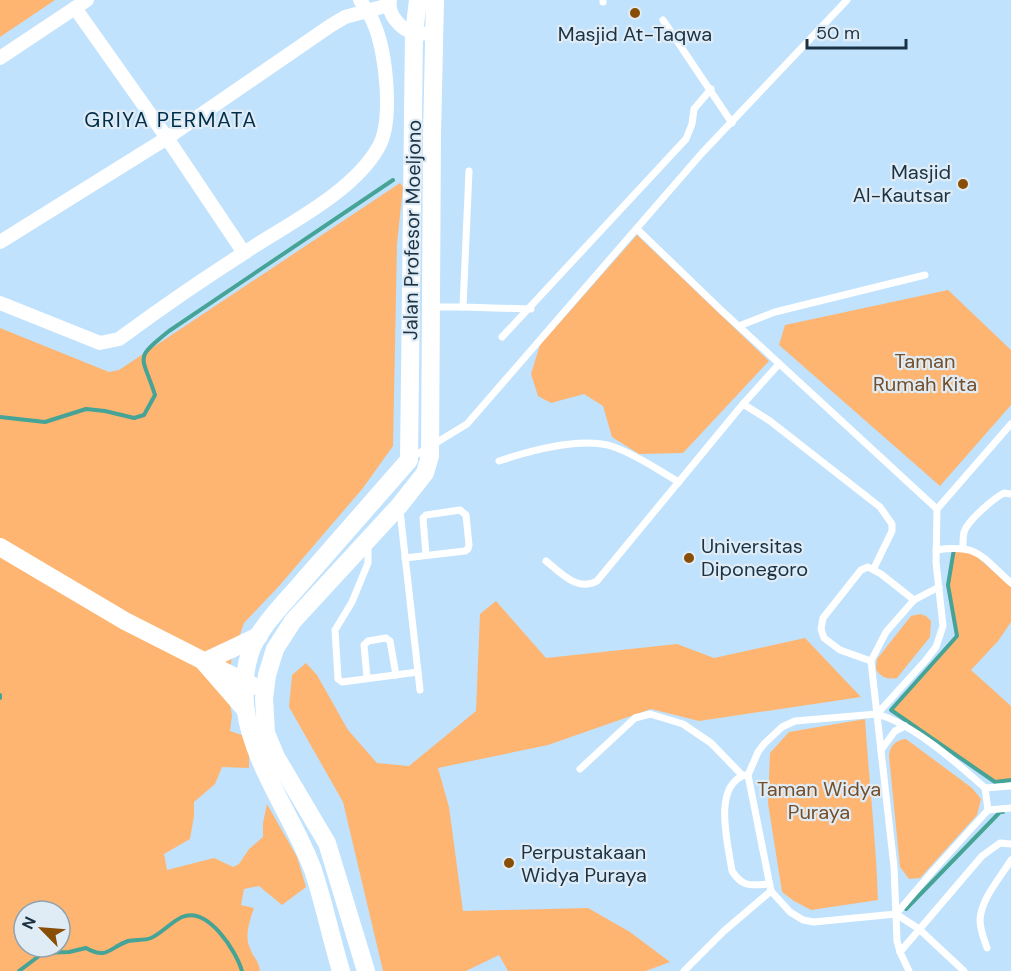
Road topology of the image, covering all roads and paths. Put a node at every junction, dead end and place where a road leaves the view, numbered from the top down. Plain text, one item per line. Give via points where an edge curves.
1 (87, 0) edge
2 (418, 0) edge
3 (435, 0) edge
4 (848, 0) edge
5 (389, 3) edge
6 (363, 5) edge
7 (75, 8) junction
8 (663, 20) dead end
9 (414, 33) junction
10 (433, 33) junction
11 (0, 58) edge
12 (711, 89) junction
13 (732, 123) junction
14 (167, 138) junction
15 (468, 171) dead end
16 (637, 229) junction
17 (0, 242) edge
18 (244, 253) junction
19 (925, 274) dead end
20 (0, 303) edge
21 (431, 307) junction
22 (463, 307) junction
23 (531, 309) junction
24 (739, 326) junction
25 (502, 337) dead end
26 (779, 364) junction
27 (743, 404) junction
28 (1011, 424) edge
29 (429, 449) junction
30 (409, 460) junction
31 (499, 461) dead end
32 (679, 482) junction
33 (1011, 494) edge
34 (399, 506) junction
35 (937, 509) junction
36 (368, 540) junction
37 (0, 547) edge
38 (963, 547) junction
39 (936, 550) junction
40 (426, 555) junction
41 (405, 558) junction
42 (546, 561) dead end
43 (874, 568) junction
44 (1011, 583) edge
45 (939, 587) junction
46 (914, 600) junction
47 (259, 636) junction
48 (871, 661) junction
49 (204, 662) junction
50 (418, 672) junction
51 (396, 675) junction
52 (367, 678) junction
53 (244, 682) junction
54 (420, 690) dead end
55 (265, 692) junction
56 (244, 708) junction
57 (877, 714) junction
58 (904, 726) junction
59 (881, 750) junction
60 (580, 768) dead end
61 (745, 775) junction
62 (1011, 786) edge
63 (985, 788) junction
64 (1011, 808) edge
65 (988, 810) junction
66 (1011, 844) edge
67 (1011, 860) edge
68 (770, 888) junction
69 (897, 914) junction
70 (919, 929) junction
71 (987, 948) dead end
72 (900, 952) junction
73 (341, 971) edge
74 (366, 971) edge
75 (684, 971) edge
76 (909, 971) edge
77 (964, 971) edge

1 - 7 street
2 - 9 street, Jalan Profesor Moeljono
3 - 10 street
4 - 13 lane
5 - 6 street
5 - 9 street via 392,15
6 - 14 street
6 - 18 street via 374,22 386,66 380,146 340,191
7 - 11 street
7 - 14 street
8 - 12 lane
9 - 10 street
9 - 30 street, Jalan Profesor Moeljono
10 - 21 street
12 - 13 lane
12 - 23 lane via 694,109 686,140
13 - 16 lane
14 - 17 street
14 - 18 street
15 - 22 lane
16 - 24 lane
16 - 29 lane via 467,424
18 - 20 street via 119,339 100,343
19 - 24 lane via 775,312
21 - 22 lane
21 - 29 street
22 - 23 lane
23 - 25 lane
24 - 26 lane
26 - 27 lane
26 - 35 lane
27 - 32 lane
27 - 43 lane via 880,507 892,531
28 - 35 lane
29 - 30 lane
29 - 34 street via 425,472
30 - 47 street
31 - 32 lane via 562,446 597,443 628,453
32 - 42 lane via 597,581 590,585 575,583
33 - 38 lane via 1004,493 994,500 967,526
34 - 36 street
34 - 41 lane
35 - 39 lane
36 - 52 lane via 368,562 334,637 338,679 342,682
36 - 55 street via 293,621 275,649
37 - 49 street via 125,621
38 - 39 lane
38 - 44 lane via 974,550
39 - 45 lane
40 - 40 lane via 468,549 464,512 423,518
40 - 41 lane
41 - 50 lane
43 - 46 lane
43 - 48 lane via 861,570 823,618 822,629 824,638 840,650
45 - 46 lane
45 - 57 lane via 943,626 936,647
46 - 48 lane via 886,632
47 - 49 street
47 - 53 street via 250,652
48 - 57 lane
49 - 53 street
49 - 56 street
50 - 51 lane
50 - 54 lane
51 - 52 lane
51 - 52 lane via 390,641 386,638 368,640 364,645
53 - 55 street
53 - 56 street
55 - 74 street via 266,733 327,843
56 - 73 street via 254,743 313,870
57 - 58 lane
57 - 59 lane
57 - 61 lane via 785,725 758,752
58 - 59 lane via 895,731
58 - 63 lane
59 - 69 lane
60 - 61 lane via 635,718 650,714 683,724 711,743
61 - 68 lane
61 - 68 lane via 728,789 724,805 732,871 746,885
62 - 63 lane
63 - 65 lane
64 - 65 lane
65 - 69 lane
66 - 70 lane via 1000,843 982,856
67 - 71 lane via 987,898 980,918
68 - 69 lane via 790,912 804,920
68 - 75 lane
69 - 70 lane
69 - 72 lane
70 - 72 lane
70 - 77 lane
72 - 76 lane

